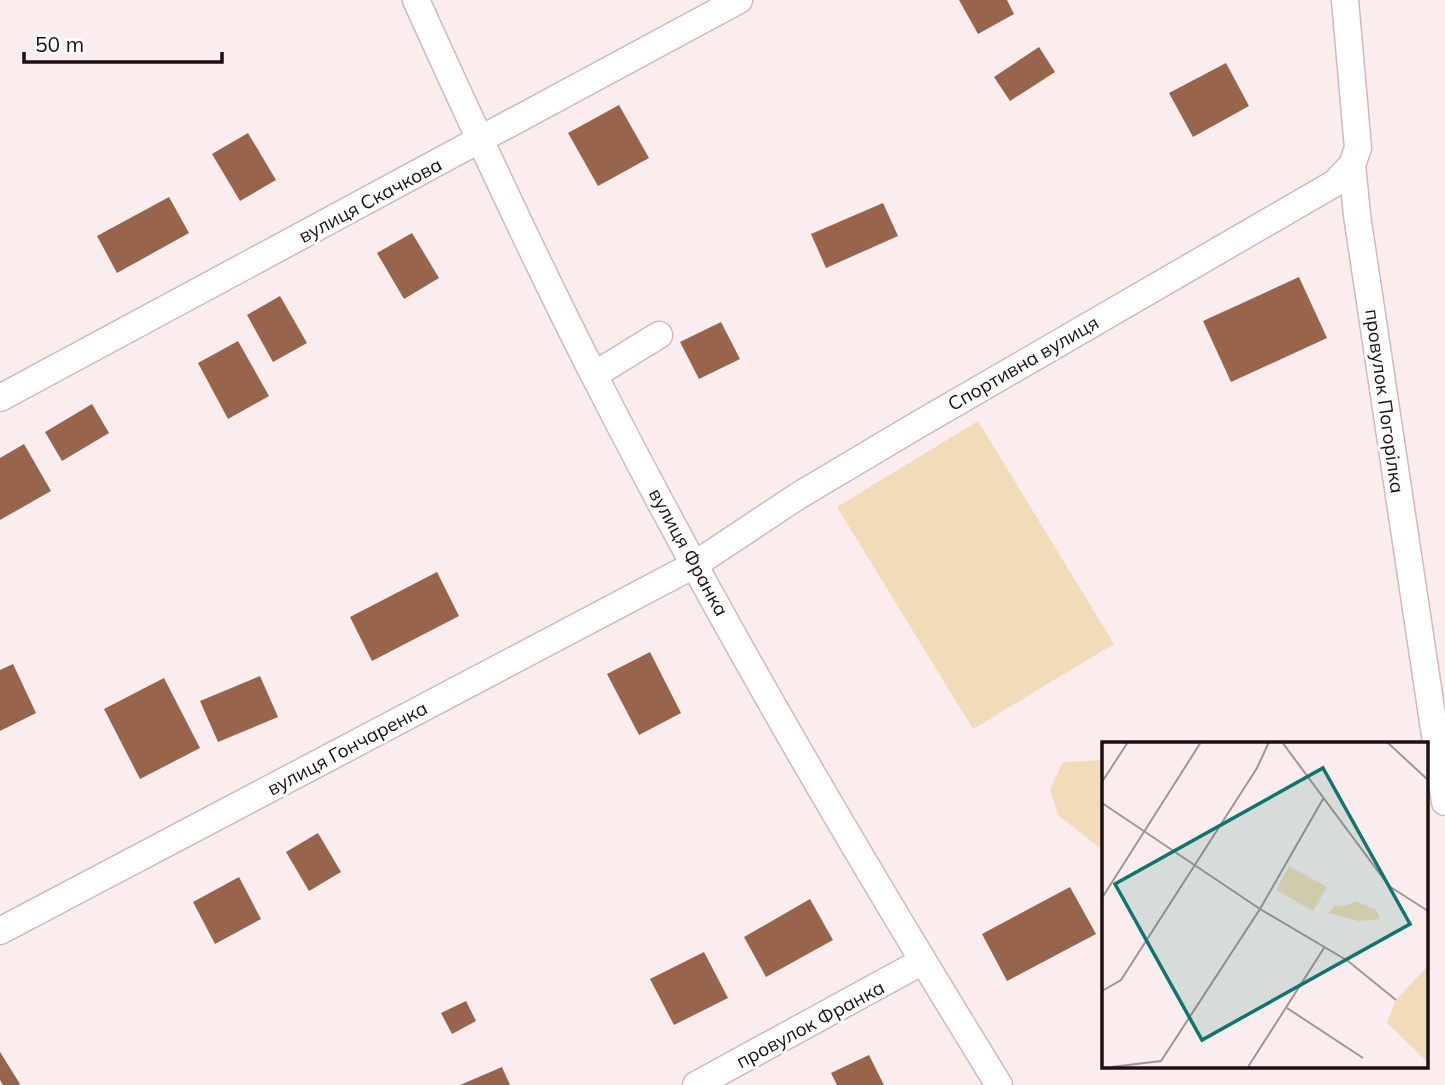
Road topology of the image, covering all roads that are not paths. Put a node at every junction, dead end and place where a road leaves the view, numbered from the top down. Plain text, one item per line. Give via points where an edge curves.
1 (416, 0) edge
2 (739, 0) edge
3 (1345, 0) edge
4 (480, 142) junction
5 (1352, 165) junction
6 (659, 335) dead end
7 (594, 375) junction
8 (0, 398) edge
9 (694, 565) junction
10 (1445, 802) edge
11 (0, 932) edge
12 (923, 961) junction
13 (696, 1085) edge
14 (999, 1085) edge

1 - 4 street, вулиця Франка
2 - 4 street, вулиця Скачкова
3 - 5 street, провулок Погорілка via 1358,148
4 - 7 street, вулиця Франка
4 - 8 street, вулиця Скачкова
5 - 9 street, Спортивна вулиця via 1335,183 798,496
5 - 10 street, провулок Погорілка
6 - 7 street
7 - 9 street, вулиця Франка
9 - 11 street, вулиця Гончаренка
9 - 12 street, вулиця Франка
12 - 13 street, провулок Франка
12 - 14 street, вулиця Франка

